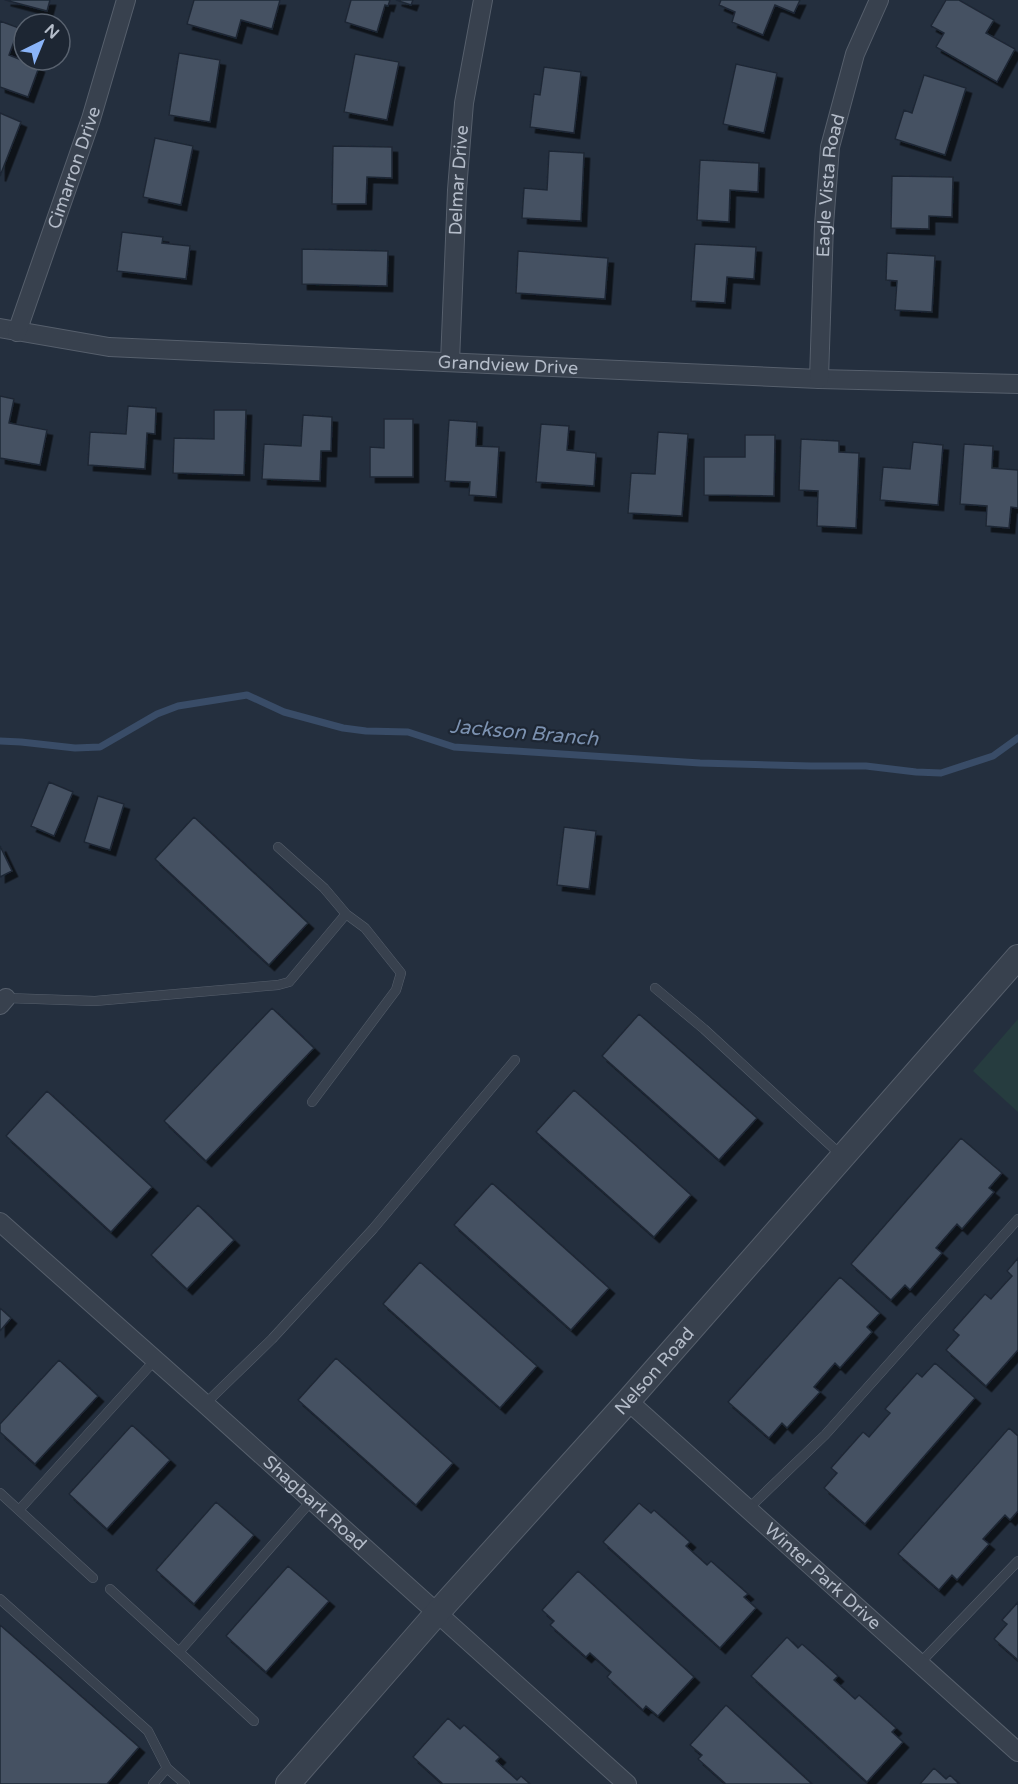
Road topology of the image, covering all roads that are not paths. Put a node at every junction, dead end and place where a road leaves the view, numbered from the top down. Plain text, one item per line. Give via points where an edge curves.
1 (126, 0) edge
2 (483, 0) edge
3 (879, 0) edge
4 (8, 330) edge
5 (450, 362) junction
6 (819, 379) junction
7 (1018, 384) edge
8 (278, 847) dead end
9 (346, 914) junction
10 (1018, 957) edge
11 (655, 988) dead end
12 (3, 1002) edge
13 (515, 1060) dead end
14 (312, 1102) dead end
15 (843, 1157) junction
16 (1018, 1219) edge
17 (0, 1222) edge
18 (155, 1360) junction
19 (628, 1401) junction
20 (205, 1404) junction
21 (0, 1493) edge
22 (312, 1500) junction
23 (748, 1509) junction
24 (19, 1510) junction
25 (1018, 1561) edge
26 (93, 1578) dead end
27 (110, 1589) dead end
28 (0, 1599) edge
29 (437, 1613) junction
30 (178, 1652) junction
31 (920, 1663) junction
32 (254, 1721) dead end
33 (1018, 1752) edge
34 (167, 1768) junction
35 (153, 1784) edge
36 (185, 1784) edge
37 (288, 1784) edge
38 (627, 1784) edge

1 - 4 street, Cimarron Drive via 91,119
2 - 5 street, Delmar Drive via 464,103
3 - 6 street, Eagle Vista Road via 855,54 830,147
4 - 5 street, Grandview Drive via 109,347
5 - 6 street, Grandview Drive
6 - 7 street, Grandview Drive
8 - 9 lane via 324,888
9 - 12 lane via 289,982 278,985 94,1001
9 - 14 lane via 365,928 401,973 396,990
10 - 15 street, Nelson Road
11 - 15 lane
13 - 20 lane via 365,1238 272,1340
15 - 19 street, Nelson Road
16 - 23 lane via 825,1435
17 - 18 street, Shagbark Road
18 - 20 street, Shagbark Road
18 - 24 lane
19 - 23 street, Winter Park Drive
19 - 29 street, Nelson Road
20 - 22 street, Shagbark Road
21 - 24 lane
22 - 29 street, Shagbark Road
22 - 30 lane
23 - 31 street, Winter Park Drive
24 - 26 lane
25 - 31 lane
27 - 30 lane
28 - 34 lane via 148,1731
29 - 37 street, Nelson Road
29 - 38 street, Shagbark Road
30 - 32 lane
31 - 33 street, Winter Park Drive
34 - 35 lane
34 - 36 lane

